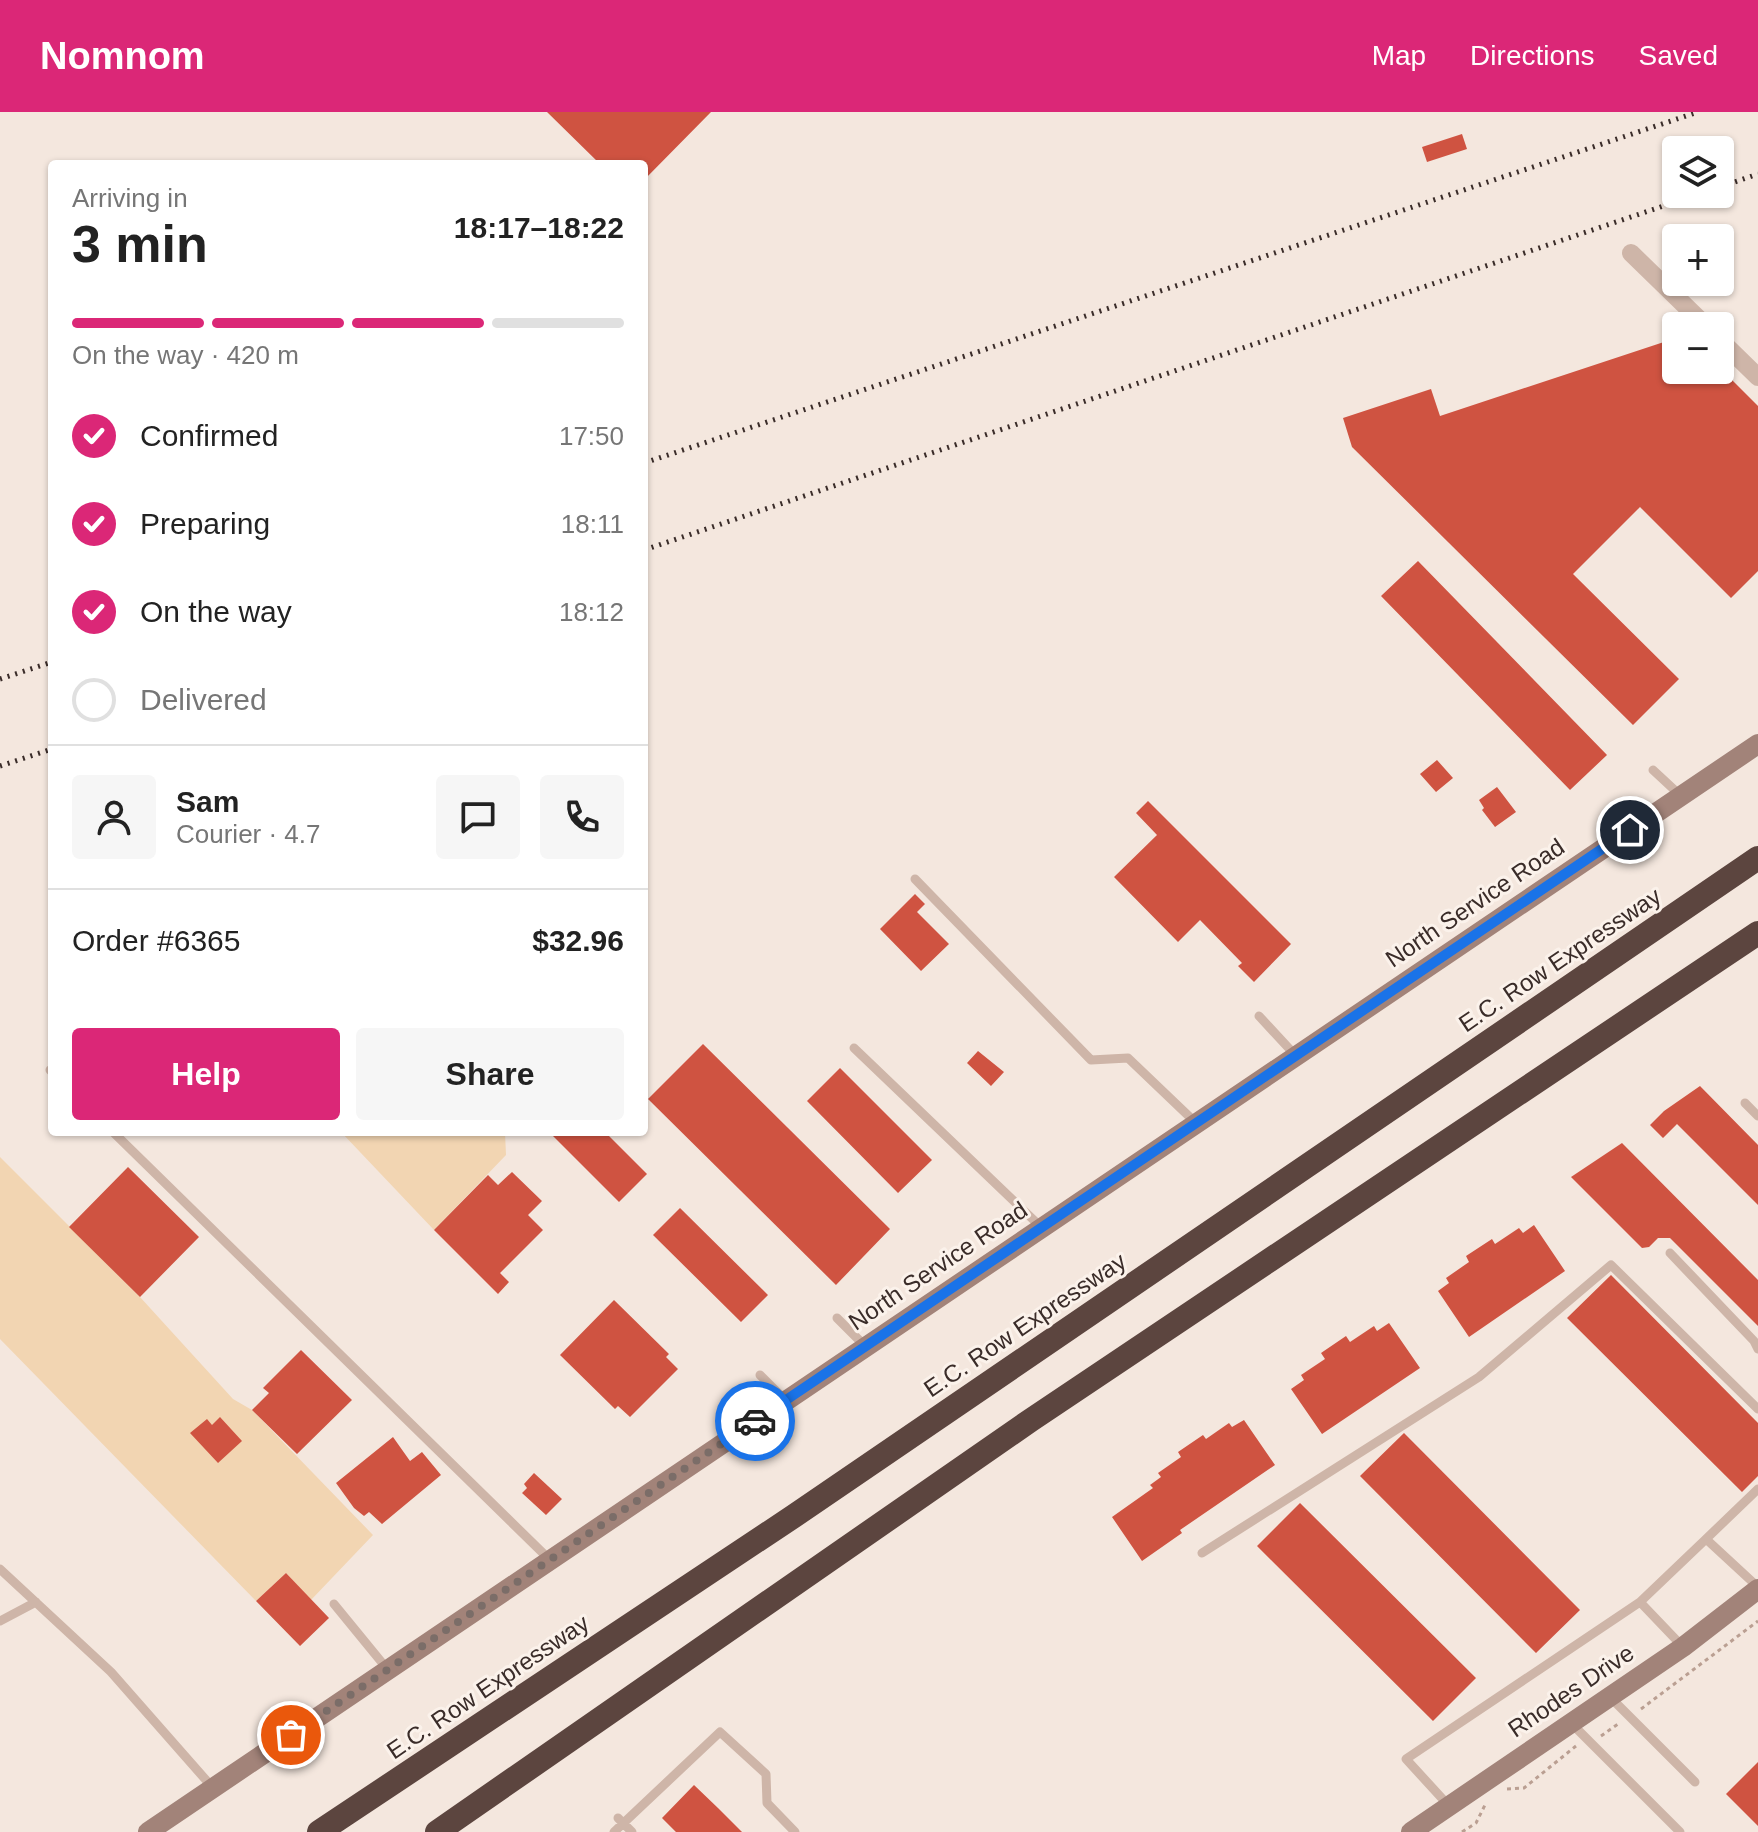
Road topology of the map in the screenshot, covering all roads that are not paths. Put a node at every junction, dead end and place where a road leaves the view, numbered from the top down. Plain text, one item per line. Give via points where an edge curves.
1 (1631, 253) dead end
2 (1692, 312) edge
3 (1734, 354) edge
4 (1758, 377) edge
5 (1758, 744) edge
6 (1653, 770) dead end
7 (1681, 796) junction
8 (1758, 858) edge
9 (915, 879) dead end
10 (1758, 933) edge
11 (1259, 1016) dead end
12 (854, 1048) dead end
13 (1296, 1056) junction
14 (1745, 1103) dead end
15 (1758, 1116) edge
16 (1196, 1123) junction
17 (117, 1136) edge
18 (1042, 1228) junction
19 (1670, 1253) dead end
20 (837, 1318) dead end
21 (866, 1347) junction
22 (1758, 1349) edge
23 (760, 1375) dead end
24 (786, 1401) junction
25 (1758, 1409) edge
26 (1758, 1489) edge
27 (1706, 1539) junction
28 (1202, 1553) dead end
29 (550, 1560) junction
30 (0, 1569) edge
31 (1758, 1588) edge
32 (36, 1602) junction
33 (1640, 1602) junction
34 (334, 1604) dead end
35 (0, 1621) edge
36 (1683, 1647) junction
37 (388, 1670) junction
38 (1610, 1697) junction
39 (1571, 1723) junction
40 (1695, 1782) dead end
41 (213, 1788) junction
42 (1449, 1806) junction
43 (620, 1820) junction
44 (148, 1832) edge
45 (319, 1832) edge
46 (437, 1832) edge
47 (614, 1832) edge
48 (632, 1832) edge
49 (795, 1832) edge
50 (1411, 1832) edge
51 (1680, 1832) edge

1 - 2 street
3 - 4 street
5 - 7 street, North Service Road
6 - 7 lane
7 - 13 street, North Service Road
8 - 45 highway, E.C. Row Expressway via 794,1516
9 - 16 lane via 1091,1060 1128,1058
10 - 46 highway via 1031,1420
11 - 13 lane
12 - 18 lane
13 - 16 street, North Service Road
14 - 15 lane
16 - 18 street, North Service Road
17 - 29 lane
18 - 21 street, North Service Road
19 - 22 lane
20 - 21 lane
21 - 24 street, North Service Road
23 - 24 lane
24 - 29 street, North Service Road
25 - 28 lane via 1611,1265 1479,1377
26 - 27 lane
27 - 31 lane
27 - 33 lane
29 - 37 street, North Service Road
30 - 32 lane
31 - 36 street, Rhodes Drive
32 - 35 lane
32 - 41 lane via 111,1672
33 - 36 lane
33 - 42 lane via 1406,1759
34 - 37 lane
36 - 38 street, Rhodes Drive
37 - 41 street, North Service Road
38 - 39 street, Rhodes Drive
38 - 40 lane
39 - 42 street, Rhodes Drive
39 - 51 lane
41 - 44 street, North Service Road
42 - 50 street, Rhodes Drive
43 - 47 lane
43 - 48 lane
43 - 49 lane via 720,1732 766,1774 767,1803

